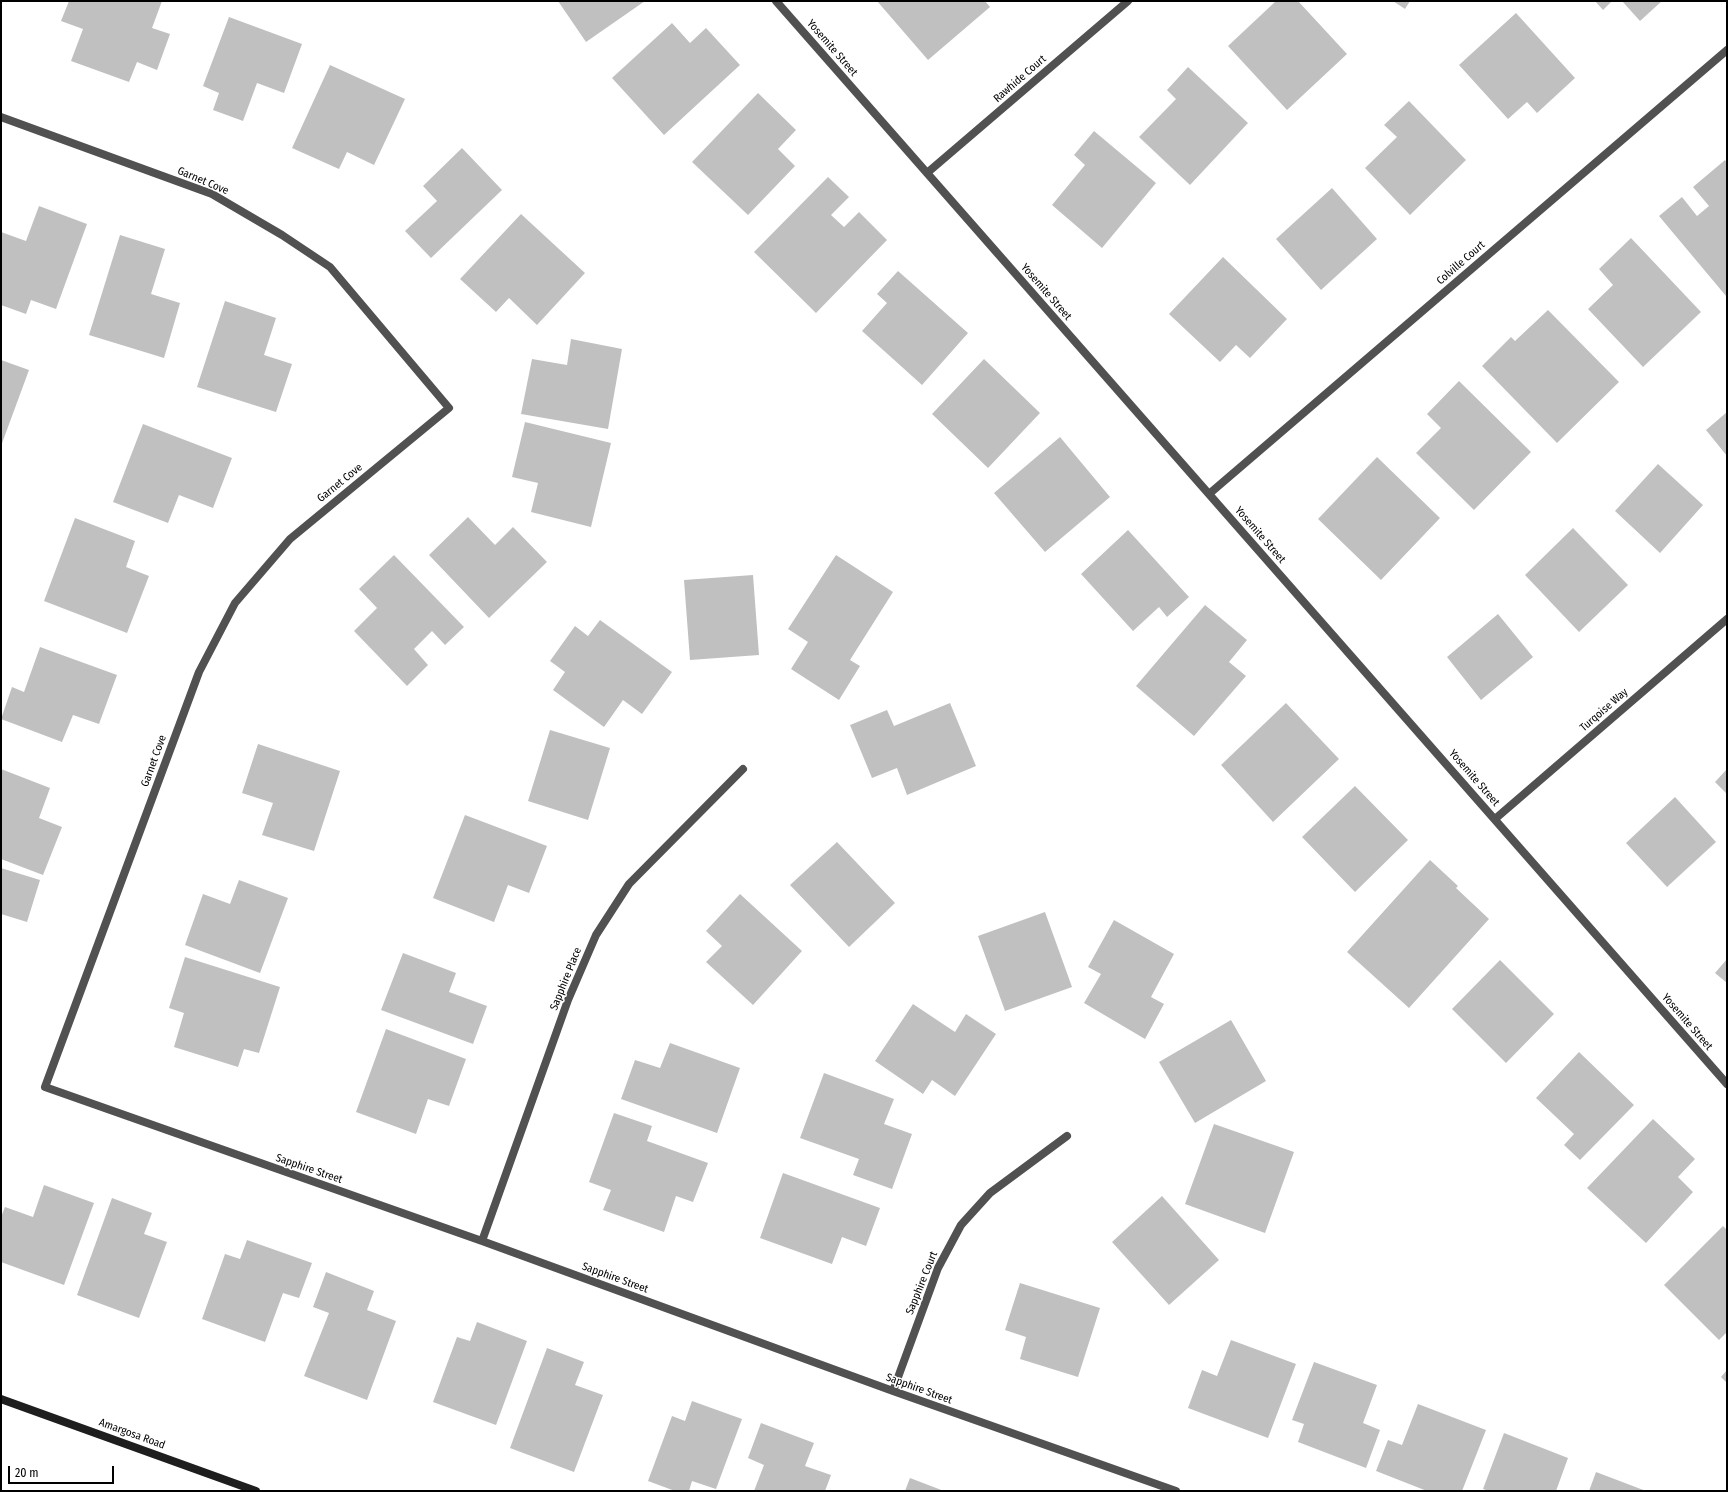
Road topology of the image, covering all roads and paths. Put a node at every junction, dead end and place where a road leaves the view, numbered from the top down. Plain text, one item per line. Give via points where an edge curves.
1 (776, 1) edge
2 (1128, 1) edge
3 (1727, 50) edge
4 (1, 117) edge
5 (927, 173) junction
6 (1209, 494) junction
7 (1727, 619) edge
8 (743, 769) dead end
9 (1494, 819) junction
10 (1727, 1084) edge
11 (44, 1087) joint
12 (1067, 1136) dead end
13 (482, 1241) junction
14 (893, 1391) junction
15 (1, 1398) edge
16 (256, 1491) edge
17 (1176, 1491) edge

1 - 5 street, Yosemite Street
2 - 5 street, Rawhide Court
3 - 6 street, Colville Court
4 - 11 street, Garnet Cove via 212,194 282,235 330,267 449,408 290,538 236,604 199,672
5 - 6 street, Yosemite Street
6 - 9 street, Yosemite Street
7 - 9 street, Turqoise Way
8 - 13 street, Sapphire Place via 629,884 596,935 568,1000
9 - 10 street, Yosemite Street
11 - 13 street, Sapphire Street
12 - 14 street, Sapphire Court via 990,1193 961,1225 938,1268
13 - 14 street, Sapphire Street
14 - 17 street, Sapphire Street
15 - 16 main road, Amargosa Road

